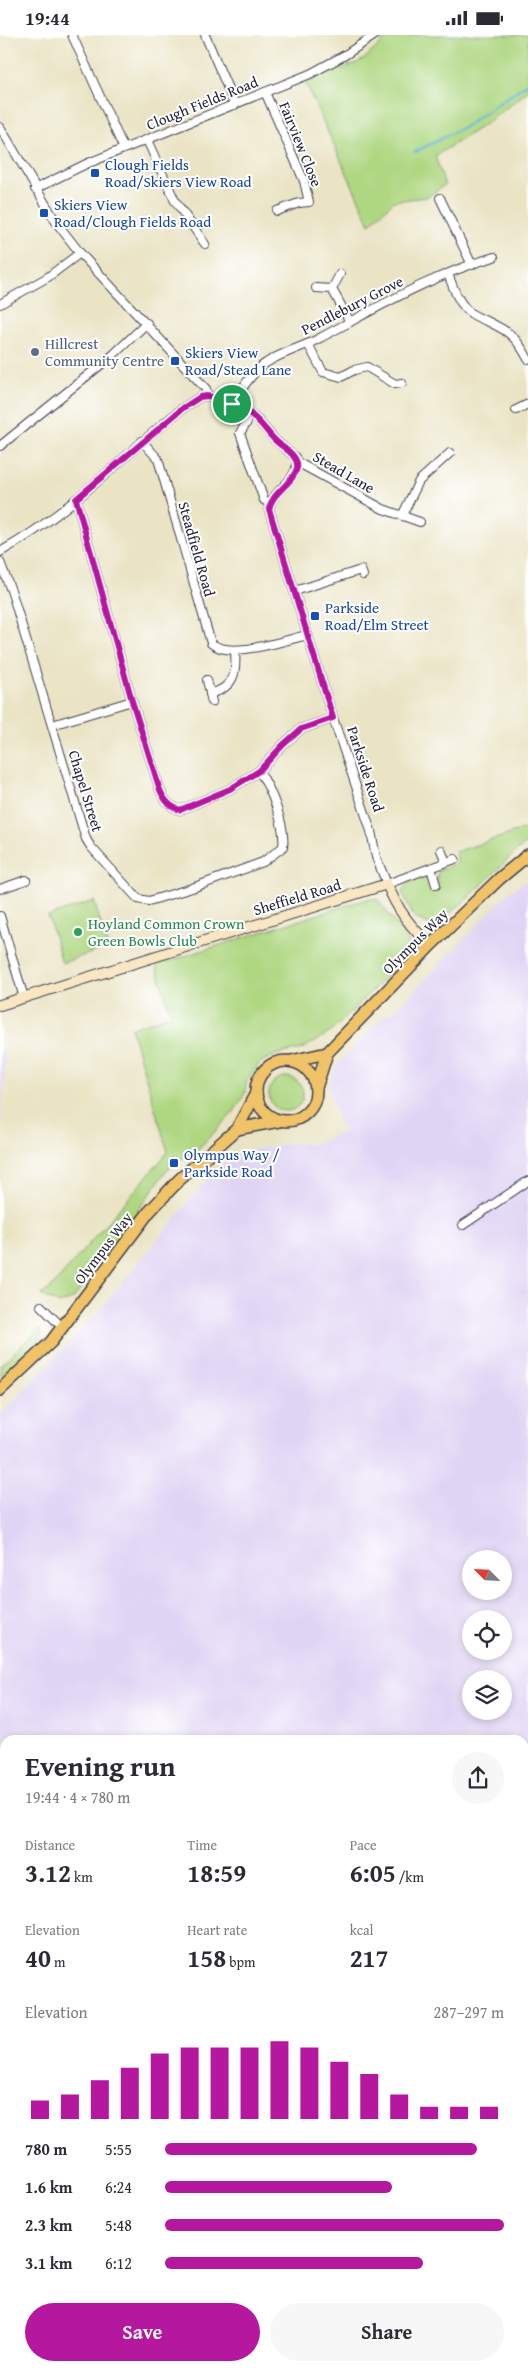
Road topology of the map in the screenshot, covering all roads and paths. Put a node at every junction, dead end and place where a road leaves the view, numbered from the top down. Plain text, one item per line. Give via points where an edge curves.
1 (72, 35) edge
2 (205, 35) edge
3 (359, 35) edge
4 (375, 35) edge
5 (365, 42) junction
6 (265, 92) junction
7 (235, 105) junction
8 (0, 130) edge
9 (147, 140) junction
10 (124, 149) junction
11 (36, 189) junction
12 (440, 198) dead end
13 (277, 211) dead end
14 (205, 244) dead end
15 (80, 253) junction
16 (494, 257) dead end
17 (472, 265) junction
18 (340, 274) dead end
19 (448, 274) junction
20 (316, 288) dead end
21 (332, 289) junction
22 (0, 304) edge
23 (350, 322) junction
24 (147, 323) junction
25 (308, 344) junction
26 (528, 359) edge
27 (402, 383) dead end
28 (207, 396) junction
29 (232, 404) junction
30 (528, 404) edge
31 (516, 410) dead end
32 (247, 422) dead end
33 (142, 441) junction
34 (0, 446) edge
35 (450, 453) dead end
36 (297, 462) junction
37 (76, 499) junction
38 (270, 504) junction
39 (402, 516) junction
40 (420, 522) dead end
41 (0, 552) edge
42 (0, 562) edge
43 (363, 575) dead end
44 (295, 591) junction
45 (308, 635) junction
46 (235, 651) junction
47 (207, 681) dead end
48 (132, 701) junction
49 (333, 718) junction
50 (52, 725) junction
51 (259, 771) junction
52 (442, 850) dead end
53 (528, 855) edge
54 (455, 859) dead end
55 (446, 863) junction
56 (430, 868) junction
57 (26, 880) dead end
58 (387, 884) junction
59 (436, 885) dead end
60 (0, 889) edge
61 (0, 916) edge
62 (3, 937) edge
63 (431, 945) junction
64 (24, 998) junction
65 (0, 1005) edge
66 (327, 1053) junction
67 (289, 1062) junction
68 (316, 1088) junction
69 (256, 1093) junction
70 (280, 1121) junction
71 (237, 1129) junction
72 (528, 1181) edge
73 (463, 1225) dead end
74 (41, 1305) dead end
75 (62, 1327) junction
76 (0, 1390) edge

1 - 10 street
2 - 7 street
3 - 5 street
4 - 5 street, Clough Fields Road
5 - 6 street, Clough Fields Road via 310,74
6 - 7 street, Clough Fields Road
6 - 13 street, Fairview Close via 304,181 309,203
7 - 9 street, Clough Fields Road
8 - 11 street
9 - 10 street, Clough Fields Road
9 - 14 street via 175,201
10 - 11 street, Clough Fields Road
11 - 15 street
12 - 17 street
15 - 22 street via 48,277
15 - 24 street
16 - 17 street, Pendlebury Grove
17 - 19 street, Pendlebury Grove
18 - 21 street
19 - 23 street, Pendlebury Grove
19 - 26 street via 462,305 472,314 507,330 519,341
20 - 21 street
21 - 23 street
23 - 25 street, Pendlebury Grove
24 - 28 street via 206,389
24 - 34 street via 113,355
25 - 27 street via 323,372 341,377 368,367 395,384
25 - 29 street, Pendlebury Grove via 264,364
28 - 29 street, Stead Lane
28 - 33 street via 194,400
29 - 36 street, Stead Lane via 256,418
30 - 31 street
32 - 38 street, Parkside Road via 240,433 264,501
33 - 37 street
33 - 46 street, Steadfield Road via 158,459 207,635 215,647
35 - 39 street via 419,481
36 - 38 street via 294,474
36 - 39 street, Stead Lane
37 - 41 street
37 - 48 street
38 - 44 street, Parkside Road
39 - 40 street, Stead Lane
42 - 50 street, Chapel Street
43 - 44 street via 361,570
44 - 45 street, Parkside Road
45 - 46 street
45 - 49 street, Parkside Road
46 - 47 street via 232,680 211,698
48 - 50 street
48 - 51 street via 160,790 172,807 180,810 208,799
49 - 51 street via 301,729
49 - 58 street, Parkside Road
50 - 51 street, Chapel Street via 86,839 138,899 149,901 192,888 263,862 283,847 282,827
52 - 55 street
53 - 63 main road, Olympus Way
54 - 55 street, Sheffield Road
55 - 56 street, Sheffield Road
56 - 58 street, Sheffield Road
56 - 59 street
57 - 60 street
58 - 63 street, Parkside Road via 407,921
58 - 64 street, Sheffield Road
61 - 62 street
62 - 64 street
63 - 66 main road, Olympus Way
64 - 65 street, Sheffield Road
66 - 67 main road, Olympus Way
66 - 68 main road, Olympus Way
67 - 68 main road via 299,1064 307,1071
67 - 69 main road, Olympus Way via 274,1065 262,1074
68 - 70 main road, Olympus Way via 312,1106 306,1114 298,1119
69 - 70 main road via 264,1111
69 - 71 main road, Olympus Way
70 - 71 main road, Olympus Way
71 - 75 main road, Olympus Way via 179,1180 149,1212
72 - 73 street
74 - 75 street
75 - 76 main road, Olympus Way via 51,1342

